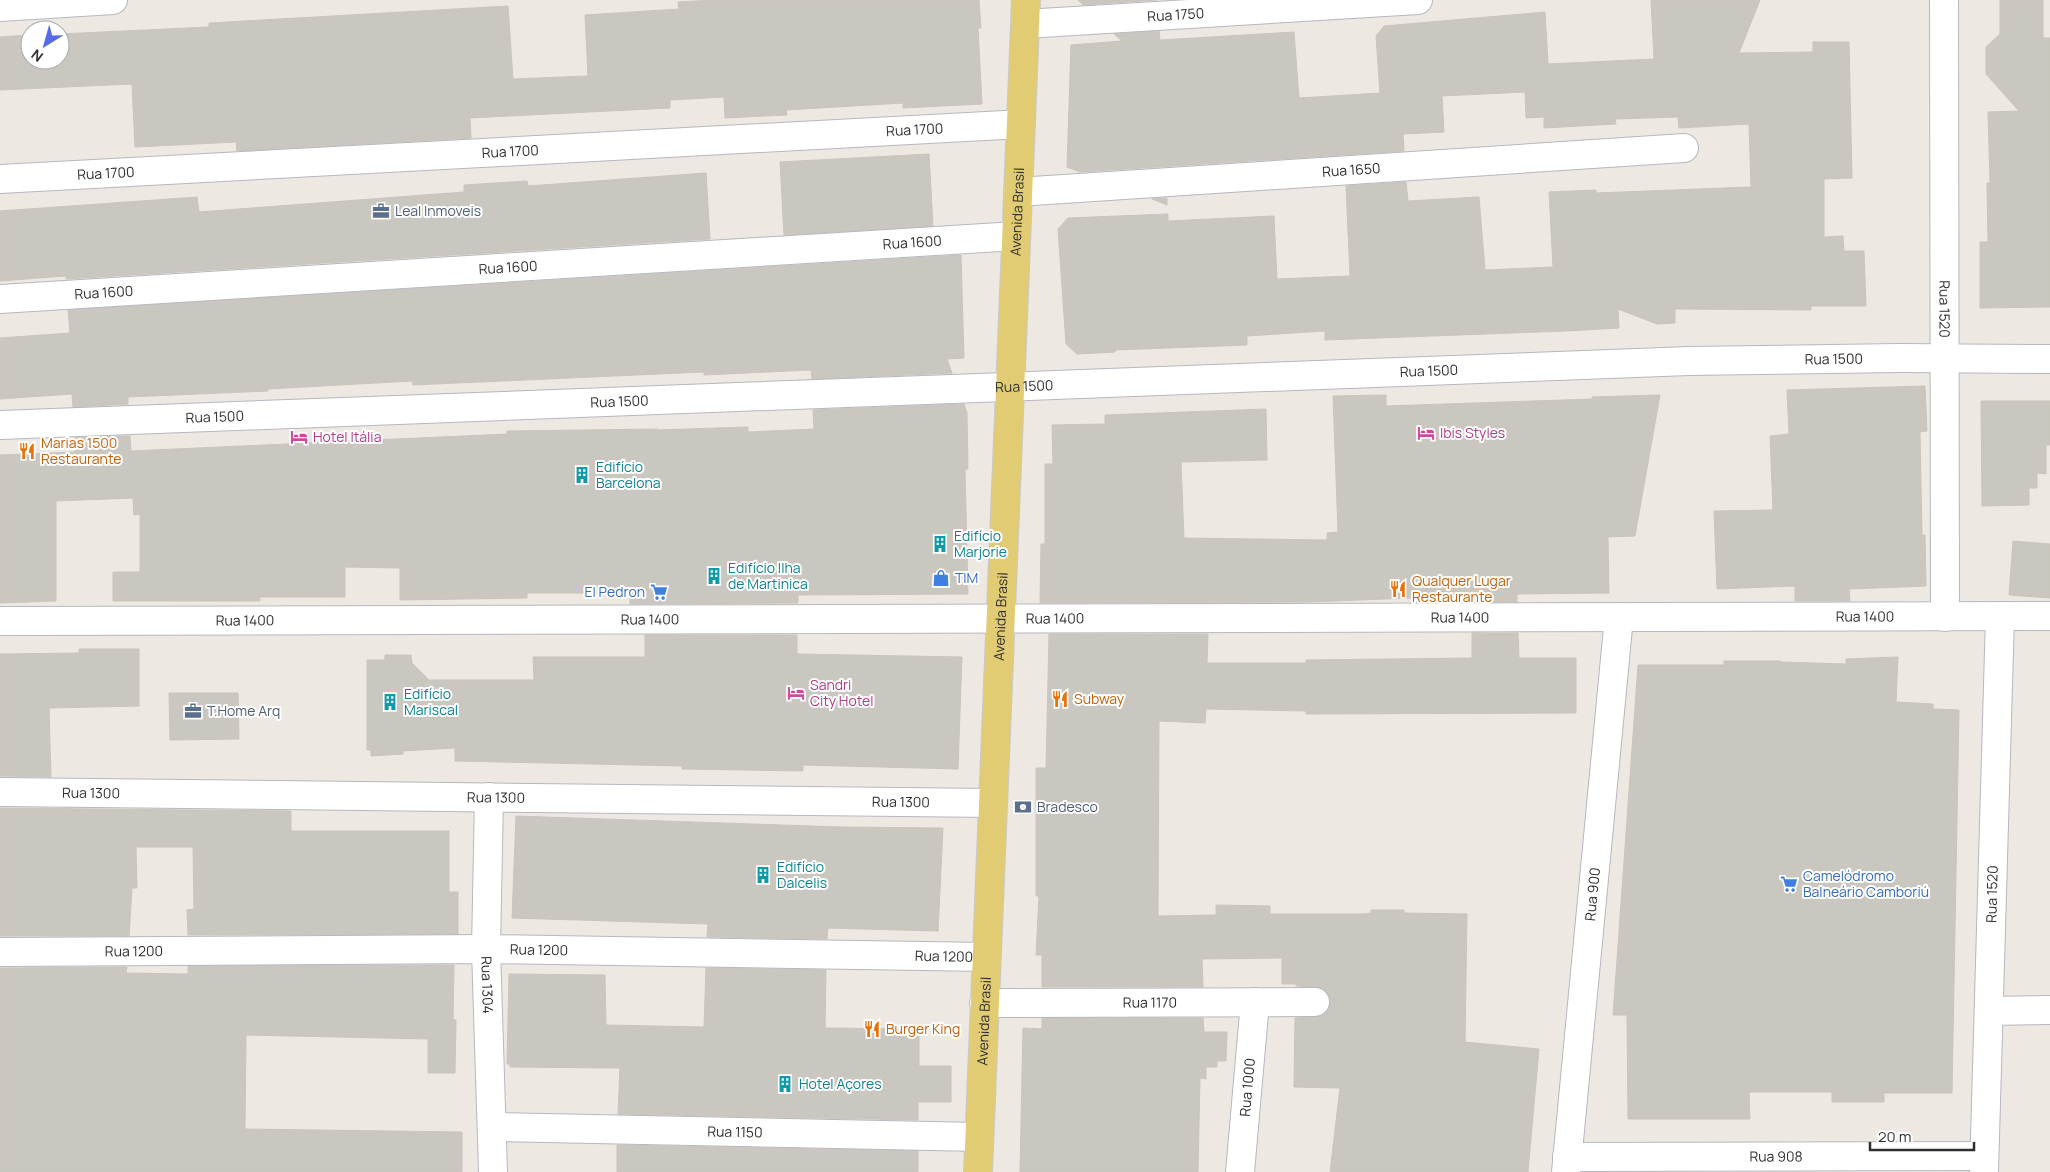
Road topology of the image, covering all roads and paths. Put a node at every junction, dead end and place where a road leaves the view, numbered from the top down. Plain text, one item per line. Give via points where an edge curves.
1 (113, 0) edge
2 (1418, 0) edge
3 (1944, 0) edge
4 (0, 7) edge
5 (1026, 12) edge
6 (1021, 124) junction
7 (1684, 148) dead end
8 (0, 179) edge
9 (1018, 192) junction
10 (1016, 236) junction
11 (0, 299) edge
12 (1944, 358) junction
13 (2050, 359) edge
14 (1010, 386) junction
15 (0, 425) edge
16 (2000, 616) junction
17 (2050, 616) edge
18 (1619, 617) junction
19 (1945, 617) junction
20 (1001, 620) junction
21 (0, 621) edge
22 (0, 792) edge
23 (489, 798) junction
24 (993, 803) junction
25 (486, 949) junction
26 (0, 952) edge
27 (986, 957) junction
28 (1256, 1002) junction
29 (1315, 1002) dead end
30 (984, 1003) junction
31 (2050, 1010) edge
32 (1989, 1011) junction
33 (493, 1127) junction
34 (979, 1136) junction
35 (1984, 1164) edge
36 (1567, 1165) edge
37 (493, 1172) edge
38 (978, 1172) edge
39 (1240, 1172) edge

1 - 4 street
2 - 5 street, Rua 1750
3 - 12 street, Rua 1520
5 - 6 main road, Avenida Brasil
6 - 8 street, Rua 1700
6 - 9 main road, Avenida Brasil
7 - 9 street, Rua 1650
9 - 10 main road, Avenida Brasil
10 - 11 street, Rua 1600
10 - 14 main road, Avenida Brasil
12 - 13 street, Rua 1500
12 - 14 street, Rua 1500 via 1689,361
12 - 19 street, Rua 1520
14 - 15 street, Rua 1500
14 - 20 main road, Avenida Brasil
16 - 17 street, Rua 1400
16 - 19 street, Rua 1400
16 - 32 street, Rua 1520
18 - 19 street, Rua 1400
18 - 20 street, Rua 1400
18 - 36 street, Rua 900
20 - 21 street, Rua 1400
20 - 24 main road, Avenida Brasil
22 - 23 street, Rua 1300
23 - 24 street, Rua 1300
23 - 25 street, Rua 1304
24 - 27 main road, Avenida Brasil
25 - 26 street, Rua 1200
25 - 27 street, Rua 1200
25 - 33 street, Rua 1304
27 - 30 main road, Avenida Brasil
28 - 29 street, Rua 1170
28 - 30 street, Rua 1170
28 - 39 street, Rua 1000
30 - 34 main road, Avenida Brasil
31 - 32 street
32 - 35 street, Rua 1520
33 - 34 street, Rua 1150
33 - 37 street, Rua 1304
34 - 38 main road, Avenida Brasil
35 - 36 street, Rua 908

